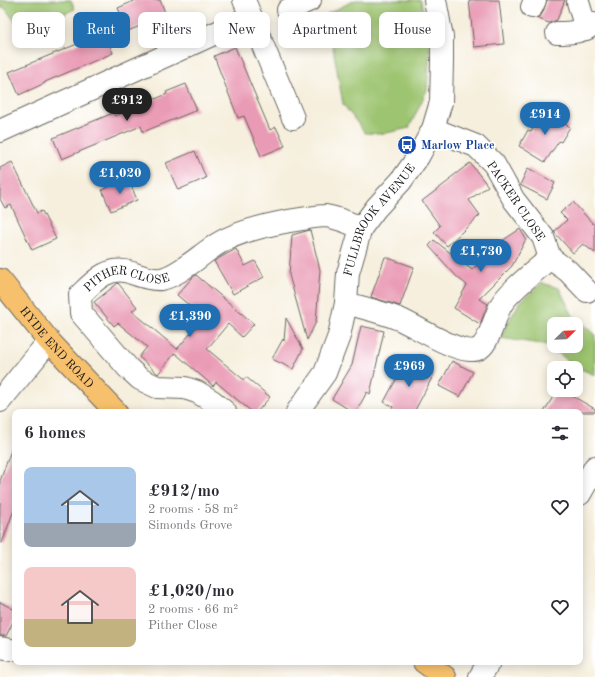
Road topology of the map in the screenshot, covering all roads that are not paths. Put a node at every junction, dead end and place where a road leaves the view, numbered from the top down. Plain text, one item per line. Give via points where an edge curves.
1 (310, 0) edge
2 (435, 0) edge
3 (578, 2) dead end
4 (247, 9) edge
5 (288, 10) dead end
6 (590, 27) edge
7 (557, 33) dead end
8 (293, 118) dead end
9 (433, 130) junction
10 (0, 131) edge
11 (361, 228) junction
12 (550, 258) junction
13 (0, 280) edge
14 (587, 291) dead end
15 (346, 302) junction
16 (49, 342) junction
17 (0, 401) edge
18 (113, 409) edge
19 (221, 409) edge
20 (299, 409) edge
21 (595, 467) edge
22 (583, 489) edge
23 (428, 665) edge
24 (486, 665) edge
25 (445, 677) edge
26 (480, 677) edge

1 - 5 street
2 - 9 street, FULLBROOK AVENUE via 442,37 442,62 441,102
3 - 6 street
4 - 8 street
4 - 10 street
6 - 7 street via 573,33
9 - 11 street, FULLBROOK AVENUE via 410,169
9 - 12 street, PACKER CLOSE via 476,146 494,164 514,200 543,237
11 - 15 street, FULLBROOK AVENUE via 348,273
11 - 19 street, PITHER CLOSE via 325,216 255,229 214,246 182,270 162,279 146,278 126,271 108,272 80,295 81,313 140,379 157,387 185,388 197,392
12 - 14 street via 568,271
12 - 15 street via 501,305 480,348 470,350 455,347 399,319
13 - 16 main road, HYDE END ROAD
15 - 20 street, FULLBROOK AVENUE via 339,336 325,373
16 - 17 street
16 - 18 main road, HYDE END ROAD
21 - 22 street
23 - 25 main road
24 - 26 street

